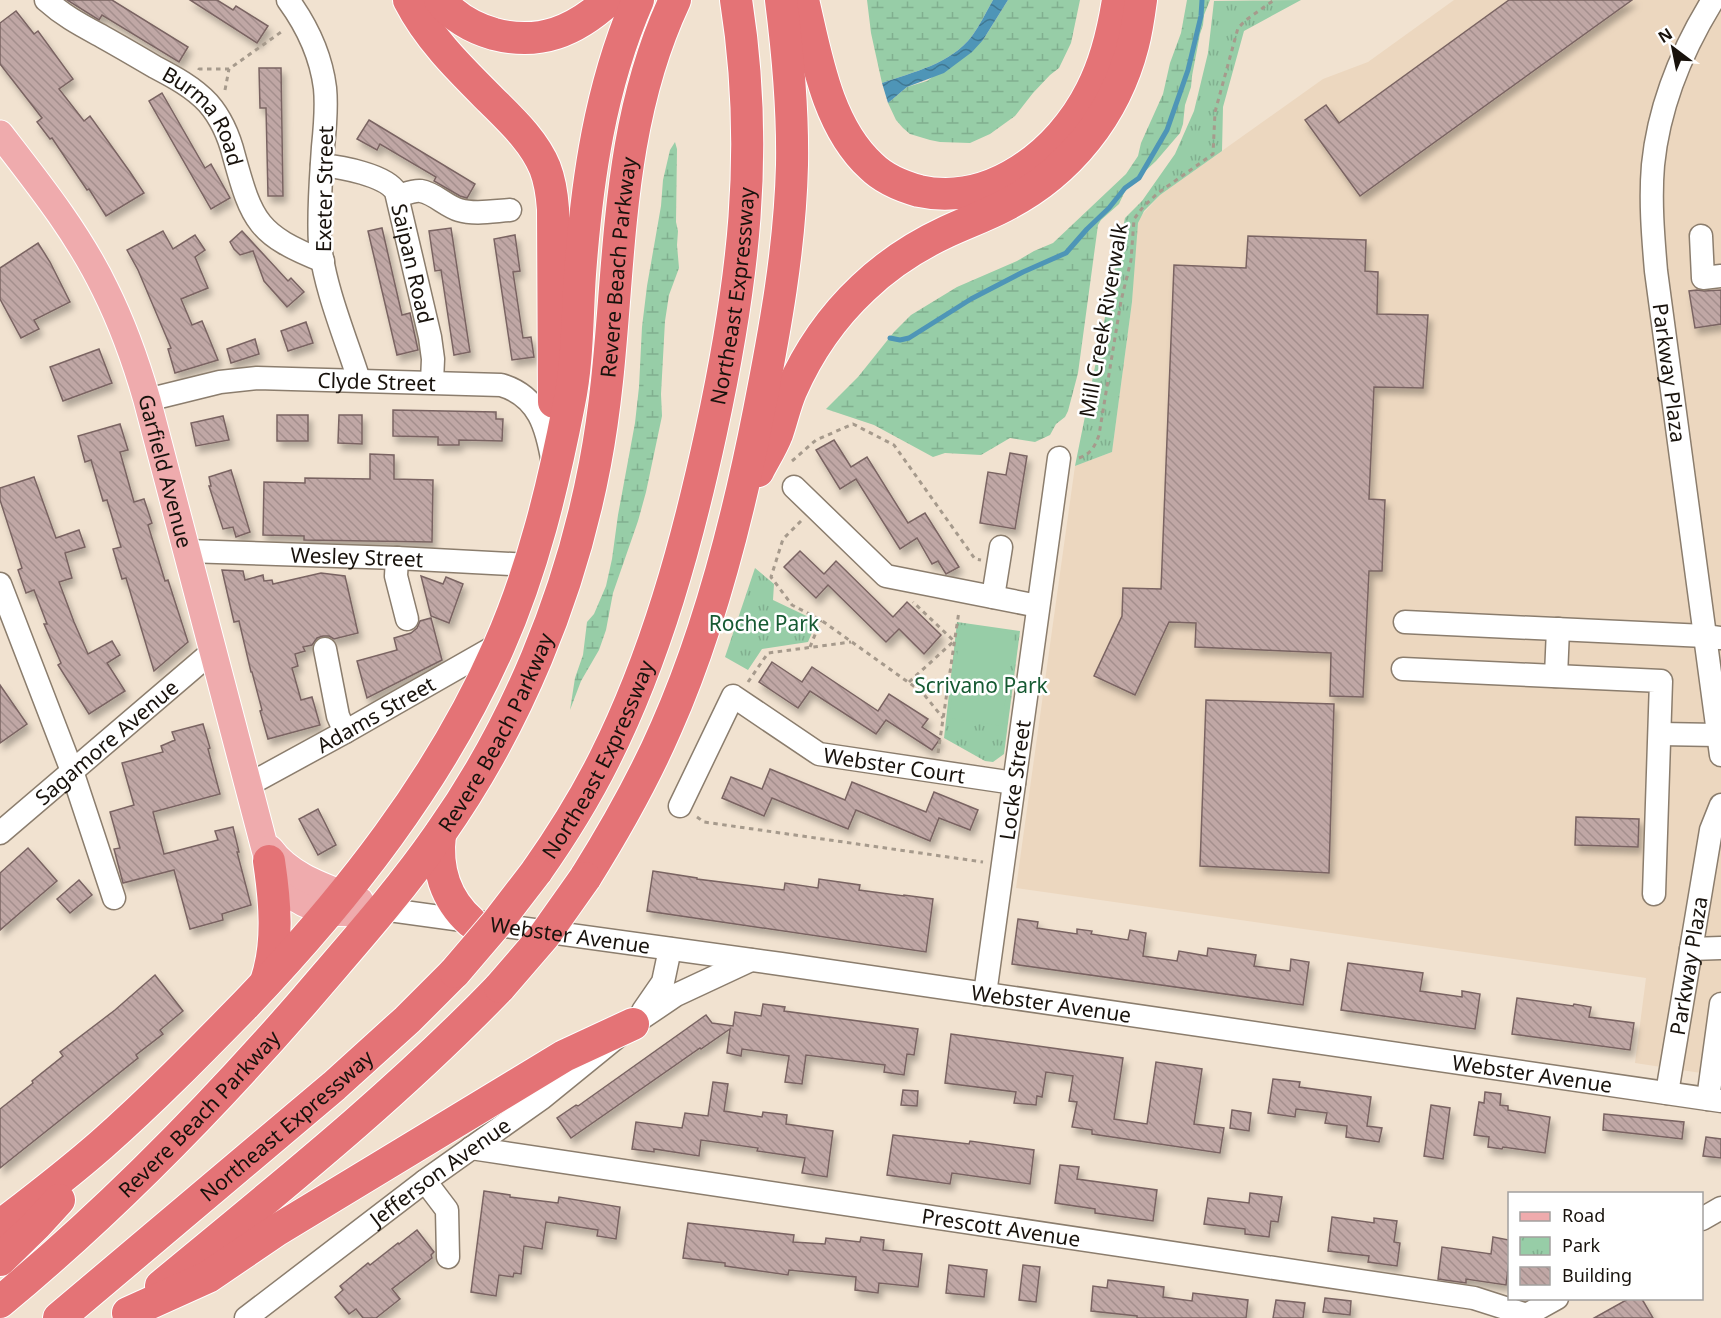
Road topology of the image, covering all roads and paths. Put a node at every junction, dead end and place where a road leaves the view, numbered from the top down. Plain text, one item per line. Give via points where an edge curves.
1 (46, 0) edge
2 (288, 0) edge
3 (409, 0) edge
4 (440, 0) edge
5 (609, 0) edge
6 (638, 0) edge
7 (675, 0) edge
8 (736, 0) edge
9 (781, 0) edge
10 (803, 0) edge
11 (1119, 0) edge
12 (1141, 0) edge
13 (1274, 0) edge
14 (1713, 0) edge
15 (301, 19) junction
16 (192, 89) junction
17 (0, 134) edge
18 (322, 165) junction
19 (398, 196) junction
20 (510, 210) dead end
21 (1701, 236) dead end
22 (323, 261) junction
23 (1721, 276) edge
24 (359, 380) junction
25 (432, 382) junction
26 (147, 400) junction
27 (1059, 458) joint
28 (554, 472) junction
29 (794, 487) joint
30 (815, 507) junction
31 (734, 520) junction
32 (186, 551) junction
33 (1000, 555) joint
34 (397, 558) junction
35 (529, 565) junction
36 (0, 584) edge
37 (962, 591) junction
38 (993, 597) junction
39 (911, 600) dead end
40 (1038, 606) junction
41 (407, 619) dead end
42 (821, 620) junction
43 (1405, 622) dead end
44 (1558, 629) junction
45 (1713, 637) edge
46 (954, 640) junction
47 (851, 642) junction
48 (501, 643) junction
49 (810, 647) junction
50 (325, 649) dead end
51 (213, 651) junction
52 (1403, 669) dead end
53 (1556, 676) junction
54 (909, 682) junction
55 (738, 699) junction
56 (943, 718) junction
57 (345, 732) junction
58 (1660, 734) junction
59 (1720, 745) edge
60 (72, 771) junction
61 (935, 771) junction
62 (1014, 783) junction
63 (248, 785) junction
64 (1721, 805) edge
65 (680, 806) joint
66 (0, 833) edge
67 (440, 834) junction
68 (266, 850) junction
69 (1003, 864) junction
70 (1654, 894) dead end
71 (114, 898) dead end
72 (336, 903) junction
73 (382, 909) junction
74 (471, 922) junction
75 (1721, 948) edge
76 (670, 949) junction
77 (1691, 950) junction
78 (751, 960) junction
79 (265, 984) junction
80 (985, 994) junction
81 (1721, 1004) edge
82 (633, 1024) junction
83 (1667, 1093) junction
84 (1714, 1100) edge
85 (126, 1122) junction
86 (471, 1148) junction
87 (425, 1181) junction
88 (1721, 1208) edge
89 (1703, 1218) edge
90 (0, 1226) edge
91 (448, 1257) dead end
92 (0, 1260) edge
93 (1555, 1300) edge
94 (0, 1302) edge
95 (126, 1316) edge
96 (1524, 1316) edge
97 (59, 1318) edge
98 (246, 1318) edge

1 - 16 street, Burma Road via 73,21
2 - 15 street, Exeter Street
3 - 28 highway via 447,54 529,140 549,181 553,209
4 - 5 highway via 455,15 478,28 532,39 575,25
6 - 28 highway, Revere Beach Parkway via 609,80 594,147 575,371
7 - 67 highway, Revere Beach Parkway via 648,70 632,136 618,244 605,402 579,534 558,601 522,691 475,781
8 - 97 highway, Northeast Expressway, bridge via 747,105 748,174 735,305 721,384 702,473 666,602 633,696 590,788 536,872 496,924 407,1020
9 - 31 highway, Northeast Expressway via 791,121 787,232 774,333
10 - 11 highway via 828,94 857,150 888,179 916,190 947,195 1001,181 1028,165 1057,139 1081,109 1099,74
12 - 31 highway via 1134,43 1120,82 1100,121 1074,154 1023,195 901,258 863,288 829,326 802,368 777,434
13 - 27 path, Mill Creek Riverwalk via 1238,28 1215,112 1213,154 1163,189 1134,219 1129,270 1099,435 1087,455
14 - 45 street, Parkway Plaza via 1683,55 1666,100 1652,188 1656,271
15 - 16 path via 230,69 200,69
15 - 18 street, Exeter Street via 325,89
16 - 22 street, Burma Road via 209,104 224,126 246,196 258,220 286,245
17 - 26 main road, Garfield Avenue via 39,184 105,288 132,349
18 - 19 street, Saipan Road via 382,180
18 - 22 street, Exeter Street
19 - 20 street via 422,191 464,211
19 - 25 street, Saipan Road via 432,344
21 - 23 street via 1703,278
22 - 24 street, Exeter Street
24 - 25 street, Clyde Street
24 - 26 street, Clyde Street via 244,378
25 - 28 street, Clyde Street via 492,384 521,393 541,419
26 - 32 main road, Garfield Avenue
27 - 40 street, Locke Street
28 - 35 highway, Revere Beach Parkway
29 - 30 street
29 - 33 path via 788,464 816,440 853,424 894,445 975,559
30 - 37 street via 886,576
30 - 42 path via 783,539 771,577 792,605
31 - 95 highway, Northeast Expressway, bridge via 702,633 670,717 636,790 585,878 544,936 452,1036 378,1105
32 - 34 street, Wesley Street
32 - 51 main road, Garfield Avenue
33 - 38 street
34 - 35 street, Wesley Street
34 - 41 street via 396,576
35 - 48 highway, Revere Beach Parkway
36 - 60 street
37 - 38 street
37 - 46 path
38 - 40 street
39 - 46 path
40 - 62 street, Locke Street
42 - 47 path
42 - 49 path
43 - 44 street
44 - 45 street
44 - 53 street
45 - 59 street, Parkway Plaza
46 - 54 path
46 - 56 path
47 - 49 path
47 - 54 path
48 - 57 street, Adams Street
48 - 72 highway, Revere Beach Parkway via 440,758
49 - 55 path via 768,653
50 - 57 street via 338,716
51 - 60 street, Sagamore Avenue
51 - 63 main road, Garfield Avenue
52 - 53 street
53 - 58 street via 1661,681
54 - 56 path
55 - 61 street, Webster Court via 819,754
55 - 65 street via 733,696
56 - 61 path
57 - 63 street, Adams Street
58 - 59 street
58 - 70 street
60 - 66 street, Sagamore Avenue
60 - 71 street
61 - 62 street, Webster Court
62 - 69 street, Locke Street
63 - 68 main road, Garfield Avenue
64 - 77 street, Parkway Plaza via 1713,824
65 - 69 path via 704,822
67 - 73 highway, Revere Beach Parkway
67 - 74 highway via 441,874 453,901
68 - 72 main road, Garfield Avenue via 279,880 291,894 309,904
68 - 79 highway via 274,929 272,962
69 - 80 street, Locke Street
72 - 73 main road, Garfield Avenue
72 - 79 highway, Revere Beach Parkway
73 - 74 street, Webster Avenue
73 - 94 highway, Revere Beach Parkway via 201,1116 115,1200
74 - 76 street, Webster Avenue
75 - 77 street
76 - 78 street, Webster Avenue
76 - 82 street, Jefferson Avenue via 663,982
77 - 83 street, Parkway Plaza
78 - 80 street, Webster Avenue
78 - 82 street, Jefferson Avenue via 676,995
79 - 85 highway, Revere Beach Parkway
80 - 83 street, Webster Avenue
81 - 84 street, Parkway Plaza
82 - 86 street, Jefferson Avenue via 542,1098
82 - 95 highway via 564,1056 277,1230 208,1277
83 - 84 street, Webster Avenue
85 - 90 highway, Revere Beach Parkway via 80,1164
85 - 92 highway via 37,1224
86 - 87 street, Jefferson Avenue
86 - 96 street, Prescott Avenue via 1474,1298
87 - 91 street via 447,1210
87 - 98 street, Jefferson Avenue
88 - 89 street
93 - 96 street

